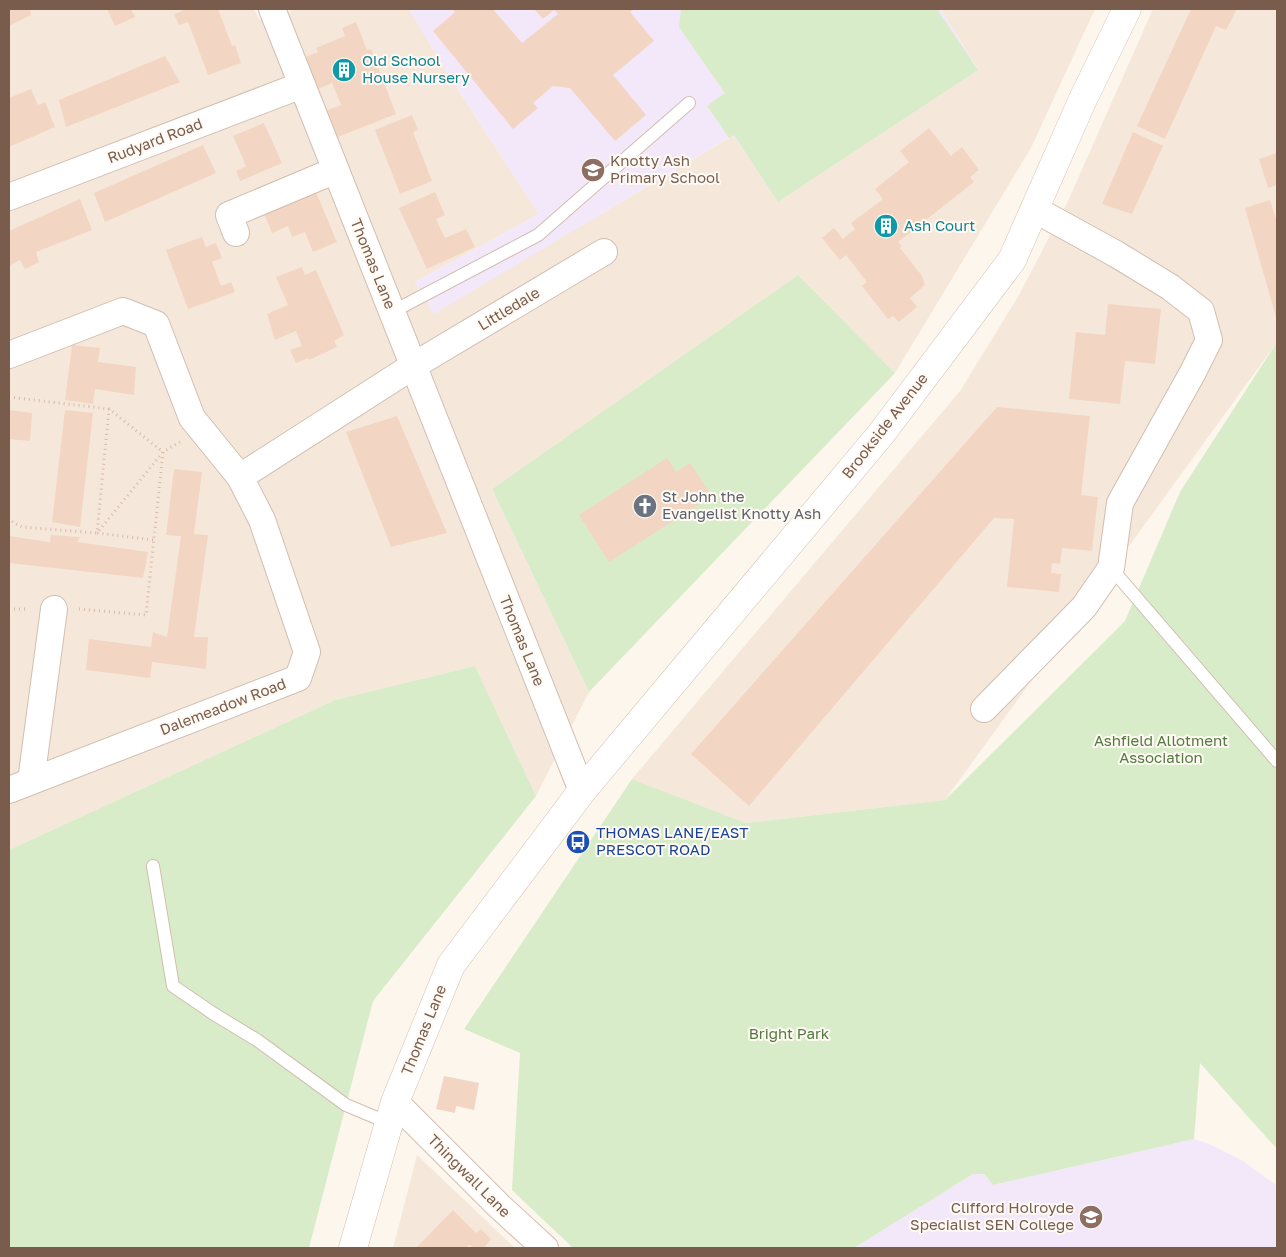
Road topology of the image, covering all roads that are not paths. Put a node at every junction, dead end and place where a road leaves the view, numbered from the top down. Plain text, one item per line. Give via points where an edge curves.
1 (272, 9) edge
2 (1127, 9) edge
3 (302, 85) junction
4 (689, 103) dead end
5 (336, 170) junction
6 (9, 197) edge
7 (1034, 209) junction
8 (236, 233) dead end
9 (604, 252) dead end
10 (392, 312) junction
11 (9, 355) edge
12 (414, 366) junction
13 (240, 477) junction
14 (1110, 568) junction
15 (54, 609) road end
16 (984, 709) dead end
17 (1277, 761) edge
18 (20, 786) edge
19 (582, 791) junction
20 (153, 866) dead end
21 (392, 1112) junction
22 (353, 1248) edge
23 (545, 1248) edge

1 - 3 street, Thomas Lane
2 - 7 street, Brookside Avenue
3 - 5 street, Thomas Lane
3 - 6 street, Rudyard Road
4 - 10 lane via 538,235
5 - 8 street via 229,215
5 - 10 street, Thomas Lane
7 - 14 street via 1170,287 1200,311 1209,340 1120,503
7 - 19 street, Brookside Avenue via 1012,260 881,434
9 - 12 street, Littledale
10 - 12 street, Thomas Lane
11 - 13 street, Dalemeadow Road via 123,311 156,324 192,418
12 - 13 street
12 - 19 street, Thomas Lane
13 - 18 street, Dalemeadow Road via 262,520 307,652 298,678
14 - 16 street via 1084,607
14 - 17 lane
15 - 18 street, Dalemeadow Road
19 - 21 street, Thomas Lane via 451,966
20 - 21 lane via 173,986 257,1040 346,1105
21 - 22 street, Thomas Lane
21 - 23 street, Thingwall Lane

